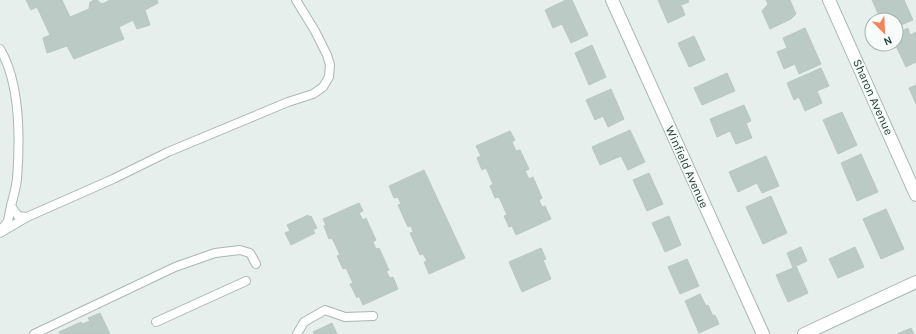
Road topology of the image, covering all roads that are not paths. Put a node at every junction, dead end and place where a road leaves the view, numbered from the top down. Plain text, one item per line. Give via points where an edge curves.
1 (296, 0) edge
2 (612, 0) edge
3 (829, 0) edge
4 (0, 49) edge
5 (916, 195) edge
6 (11, 206) junction
7 (27, 216) junction
8 (0, 232) edge
9 (256, 264) dead end
10 (246, 281) dead end
11 (916, 282) edge
12 (373, 316) dead end
13 (156, 322) dead end
14 (34, 334) edge
15 (297, 334) edge
16 (763, 334) edge
17 (804, 334) edge

1 - 7 lane via 327,55 330,65 329,77 323,87 313,94 168,152
2 - 16 street, Winfield Avenue
3 - 5 street, Sharon Avenue
4 - 6 lane via 13,80 17,111 17,181
6 - 7 lane via 18,216
6 - 8 lane via 8,221
7 - 8 lane
9 - 14 lane via 250,253 240,250 215,253 175,267
10 - 13 lane
11 - 17 street
12 - 15 lane via 345,317 326,310 304,322

